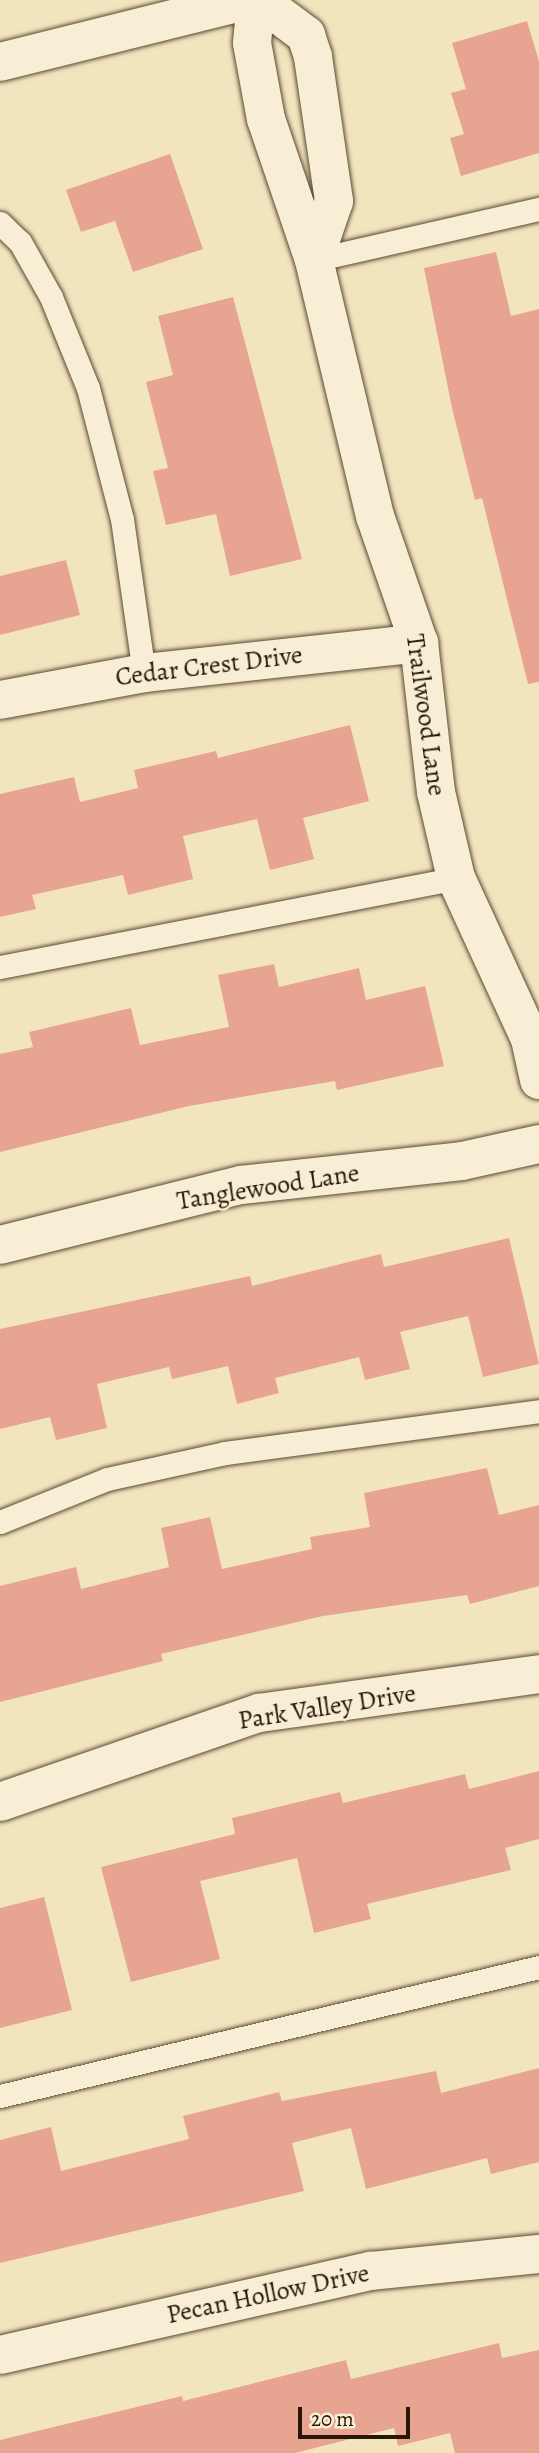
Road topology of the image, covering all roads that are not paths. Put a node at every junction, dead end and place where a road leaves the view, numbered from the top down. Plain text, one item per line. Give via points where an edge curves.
1 (248, 0) edge
2 (258, 0) edge
3 (0, 62) edge
4 (539, 209) edge
5 (0, 223) edge
6 (314, 260) junction
7 (419, 643) junction
8 (144, 674) junction
9 (0, 700) edge
10 (456, 878) junction
11 (0, 967) edge
12 (539, 1080) edge
13 (539, 1144) edge
14 (0, 1245) edge
15 (539, 1411) edge
16 (0, 1522) edge
17 (539, 1674) edge
18 (0, 1802) edge
19 (539, 1967) edge
20 (0, 2096) edge
21 (539, 2254) edge
22 (0, 2355) edge

1 - 3 street
2 - 6 street, Trailwood Lane via 252,43 266,119
2 - 6 street, Trailwood Lane via 306,35 313,57 334,201
4 - 6 lane
5 - 8 lane via 20,242 51,297 88,388 121,519
6 - 7 street, Trailwood Lane via 375,516
7 - 8 street, Cedar Crest Drive
7 - 10 street, Trailwood Lane via 436,792
8 - 9 street, Cedar Crest Drive
10 - 11 lane
10 - 12 street, Trailwood Lane via 530,1039
13 - 14 street, Tanglewood Lane via 462,1161 241,1185
15 - 16 lane via 226,1453 107,1479
17 - 18 street, Park Valley Drive via 259,1713
19 - 20 lane
21 - 22 street, Pecan Hollow Drive via 371,2272

